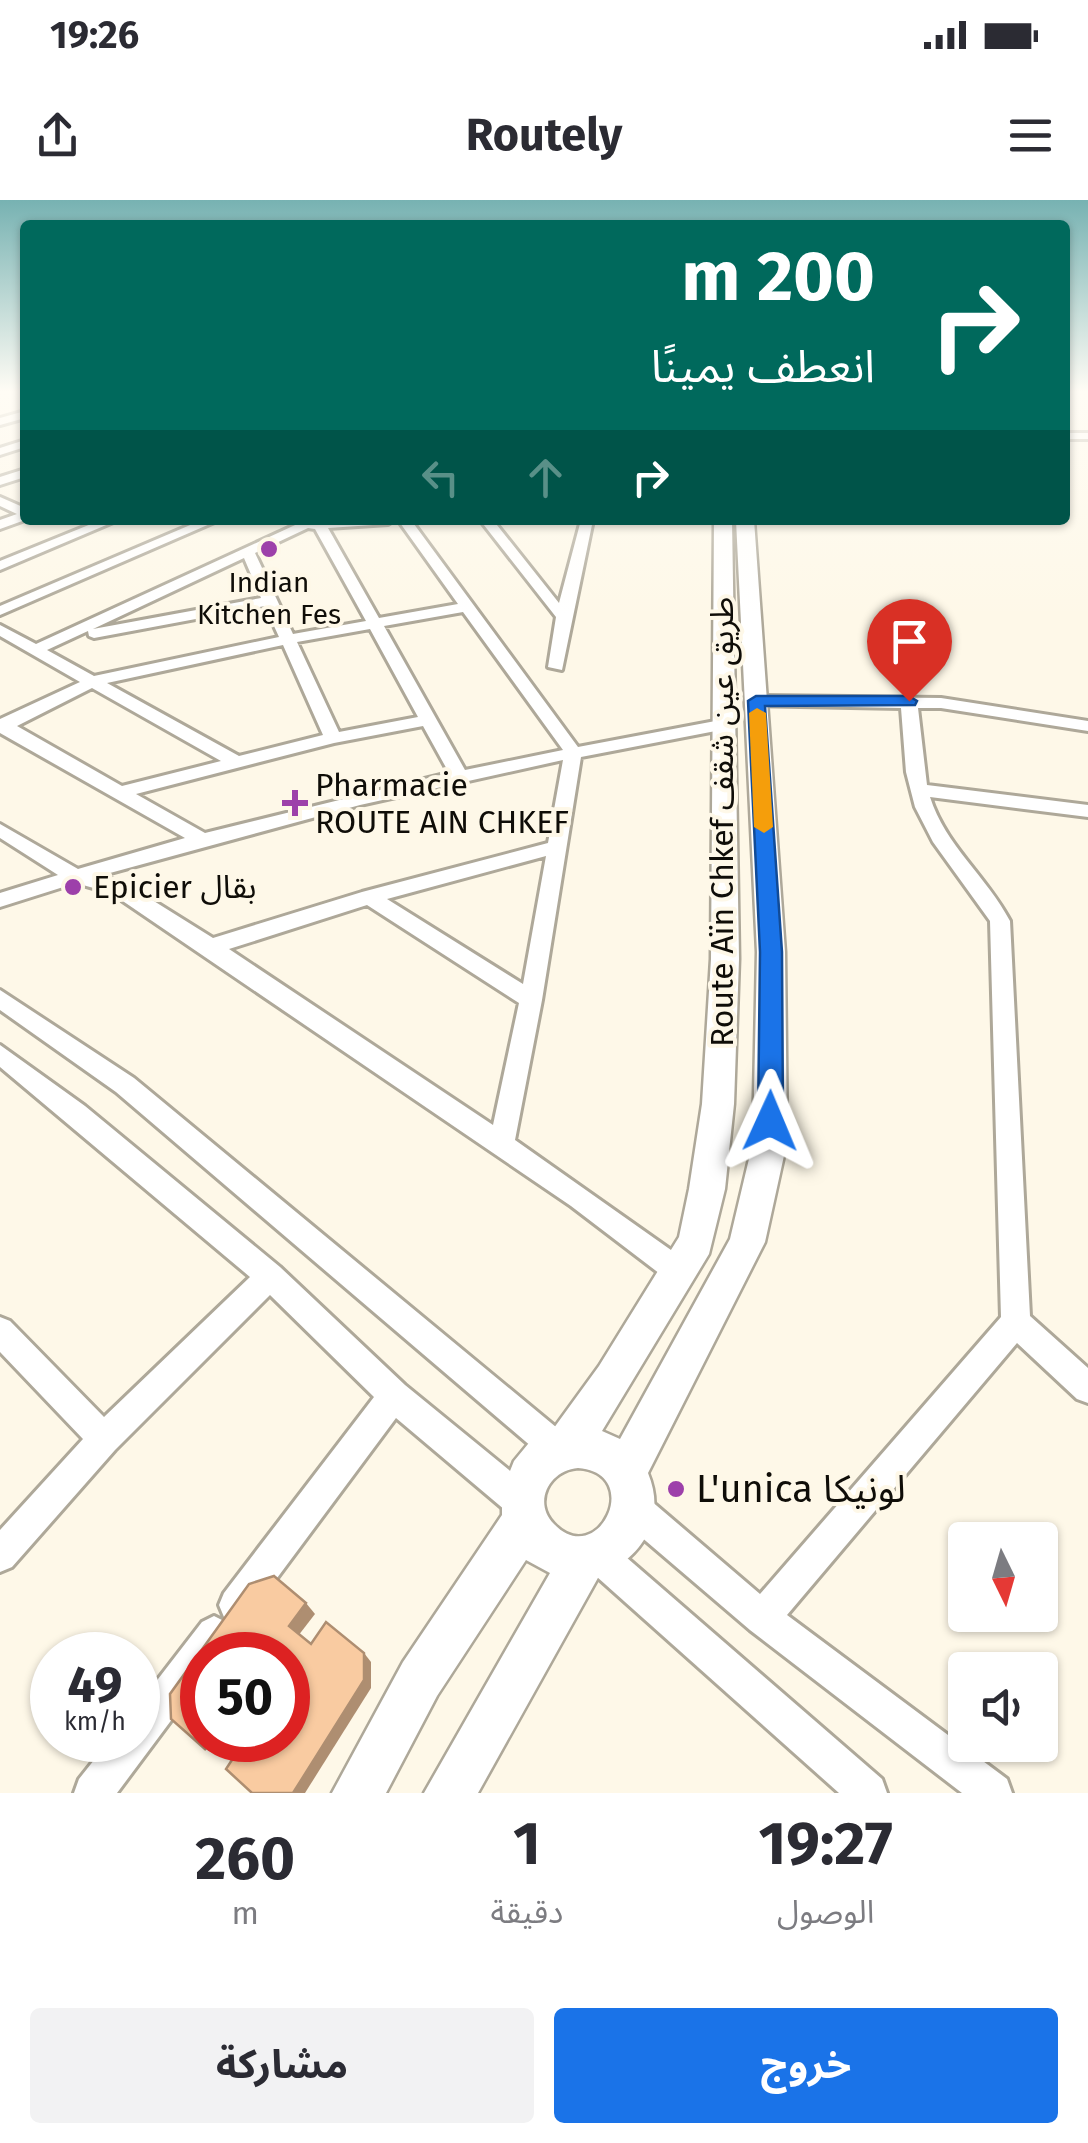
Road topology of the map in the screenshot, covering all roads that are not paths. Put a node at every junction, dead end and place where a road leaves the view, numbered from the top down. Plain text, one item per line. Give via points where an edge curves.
1 (100, 525) edge
2 (202, 525) edge
3 (313, 525) joint
4 (408, 525) edge
5 (490, 525) edge
6 (586, 525) edge
7 (724, 525) edge
8 (744, 525) edge
9 (248, 553) junction
10 (0, 566) edge
11 (200, 575) junction
12 (268, 600) junction
13 (466, 607) junction
14 (0, 611) edge
15 (210, 612) junction
16 (563, 616) junction
17 (376, 624) junction
18 (0, 630) edge
19 (60, 640) junction
20 (285, 640) junction
21 (37, 650) junction
22 (556, 667) dead end
23 (94, 681) junction
24 (756, 701) junction
25 (909, 701) junction
26 (430, 720) junction
27 (726, 724) junction
28 (1, 726) edge
29 (1088, 726) edge
30 (333, 738) junction
31 (572, 752) junction
32 (234, 761) junction
33 (459, 775) junction
34 (919, 790) junction
35 (120, 792) junction
36 (1088, 811) edge
37 (0, 830) edge
38 (202, 840) junction
39 (555, 847) junction
40 (75, 876) junction
41 (369, 897) junction
42 (0, 900) edge
43 (210, 947) junction
44 (0, 998) edge
45 (532, 1000) junction
46 (0, 1054) edge
47 (502, 1147) junction
48 (678, 1271) junction
49 (270, 1276) junction
50 (1016, 1322) junction
51 (0, 1331) edge
52 (1088, 1388) edge
53 (394, 1396) junction
54 (104, 1439) junction
55 (562, 1447) junction
56 (628, 1491) junction
57 (525, 1510) junction
58 (0, 1554) edge
59 (591, 1558) junction
60 (762, 1618) junction
61 (160, 1705) edge
62 (117, 1762) edge
63 (93, 1793) edge
64 (358, 1793) edge
65 (450, 1793) edge
66 (868, 1793) edge
67 (993, 1793) edge

1 - 10 street
2 - 14 street
3 - 9 street
3 - 17 street
4 - 13 street
5 - 16 street
6 - 16 street
7 - 27 main road, Route Aïn Chkef طريق عين شقف
8 - 24 main road, Route Aïn Chkef طريق عين شقف
9 - 11 street
9 - 12 street
11 - 15 street
11 - 19 street
12 - 15 street
12 - 20 street
13 - 17 street
13 - 31 street
15 - 19 street
16 - 22 street
17 - 20 street
17 - 26 street
18 - 21 street
19 - 21 street
20 - 23 street
20 - 30 street
21 - 23 street
23 - 28 street
23 - 32 street
24 - 25 street
24 - 56 main road, Route Aïn Chkef طريق عين شقف via 771,952 770,1142 747,1242
25 - 29 street
25 - 34 street
26 - 30 street
26 - 33 street
27 - 31 street
27 - 48 main road, Route Aïn Chkef طريق عين شقف via 718,1104 696,1242
28 - 35 street
30 - 32 street
31 - 33 street
31 - 39 street
32 - 35 street
33 - 38 street
34 - 36 street
34 - 50 street via 938,835 1000,921
35 - 38 street
37 - 40 street
38 - 40 street
39 - 41 street
39 - 45 street
40 - 42 street
40 - 43 street via 118,888
41 - 43 street
41 - 45 street
43 - 47 street
44 - 55 street via 125,1085
45 - 47 street
46 - 49 street
47 - 48 street
48 - 55 main road, Route Aïn Chkef طريق عين شقف via 613,1380
49 - 53 street
49 - 54 street
50 - 52 street
50 - 60 street
51 - 54 street
53 - 57 street
53 - 61 street
54 - 58 street
55 - 56 main road via 600,1450
55 - 57 main road via 536,1464
56 - 59 main road via 622,1536
56 - 60 street
57 - 59 main road via 541,1544 567,1559
57 - 64 main road
59 - 65 main road
59 - 66 street
60 - 67 street
62 - 63 street

